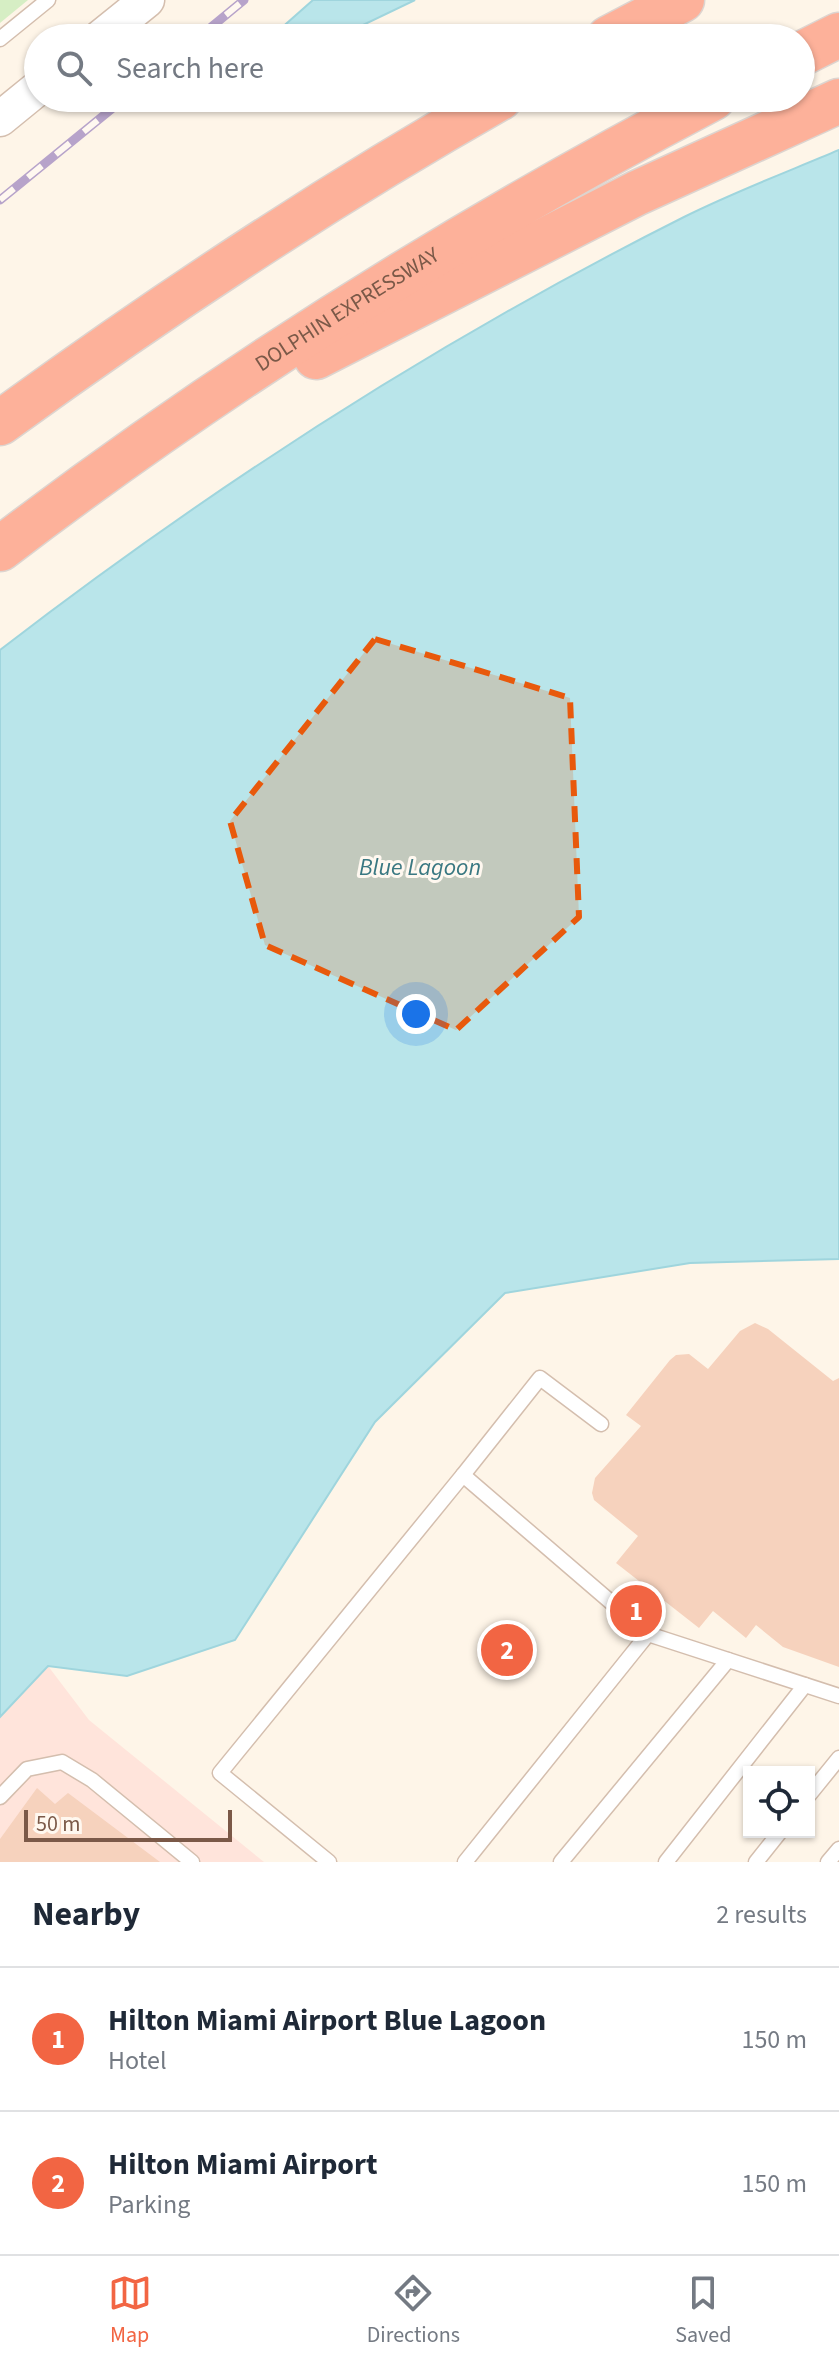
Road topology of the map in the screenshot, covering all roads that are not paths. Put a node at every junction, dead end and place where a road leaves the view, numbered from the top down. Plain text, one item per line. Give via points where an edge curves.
1 (48, 0) edge
2 (147, 0) edge
3 (682, 0) edge
4 (117, 24) edge
5 (636, 24) edge
6 (839, 35) edge
7 (0, 39) edge
8 (815, 47) edge
9 (24, 99) edge
10 (839, 101) edge
11 (476, 112) edge
12 (687, 112) edge
13 (815, 112) edge
14 (815, 112) edge
15 (0, 119) edge
16 (0, 423) edge
17 (133, 451) junction
18 (0, 549) edge
19 (601, 1424) dead end
20 (463, 1475) junction
21 (648, 1634) junction
22 (728, 1660) junction
23 (805, 1685) junction
24 (839, 1696) edge
25 (839, 1758) edge
26 (815, 1788) edge
27 (0, 1797) edge
28 (775, 1838) edge
29 (839, 1849) edge
30 (192, 1862) edge
31 (329, 1862) edge
32 (465, 1862) edge
33 (561, 1862) edge
34 (666, 1862) edge
35 (756, 1862) edge
36 (828, 1862) edge

1 - 7 lane
2 - 4 street
3 - 5 highway
6 - 8 highway
9 - 15 street
10 - 14 highway
11 - 16 highway via 216,271
12 - 17 highway, DOLPHIN EXPRESSWAY via 423,261
13 - 17 highway via 637,193
17 - 18 highway, DOLPHIN EXPRESSWAY
19 - 20 lane via 540,1378
20 - 21 lane
20 - 31 lane via 220,1773
21 - 22 lane
21 - 32 lane
22 - 23 lane
22 - 33 lane
23 - 24 lane
23 - 34 lane
25 - 26 lane
27 - 30 lane via 27,1769 62,1762 92,1780
28 - 35 lane
29 - 36 lane

